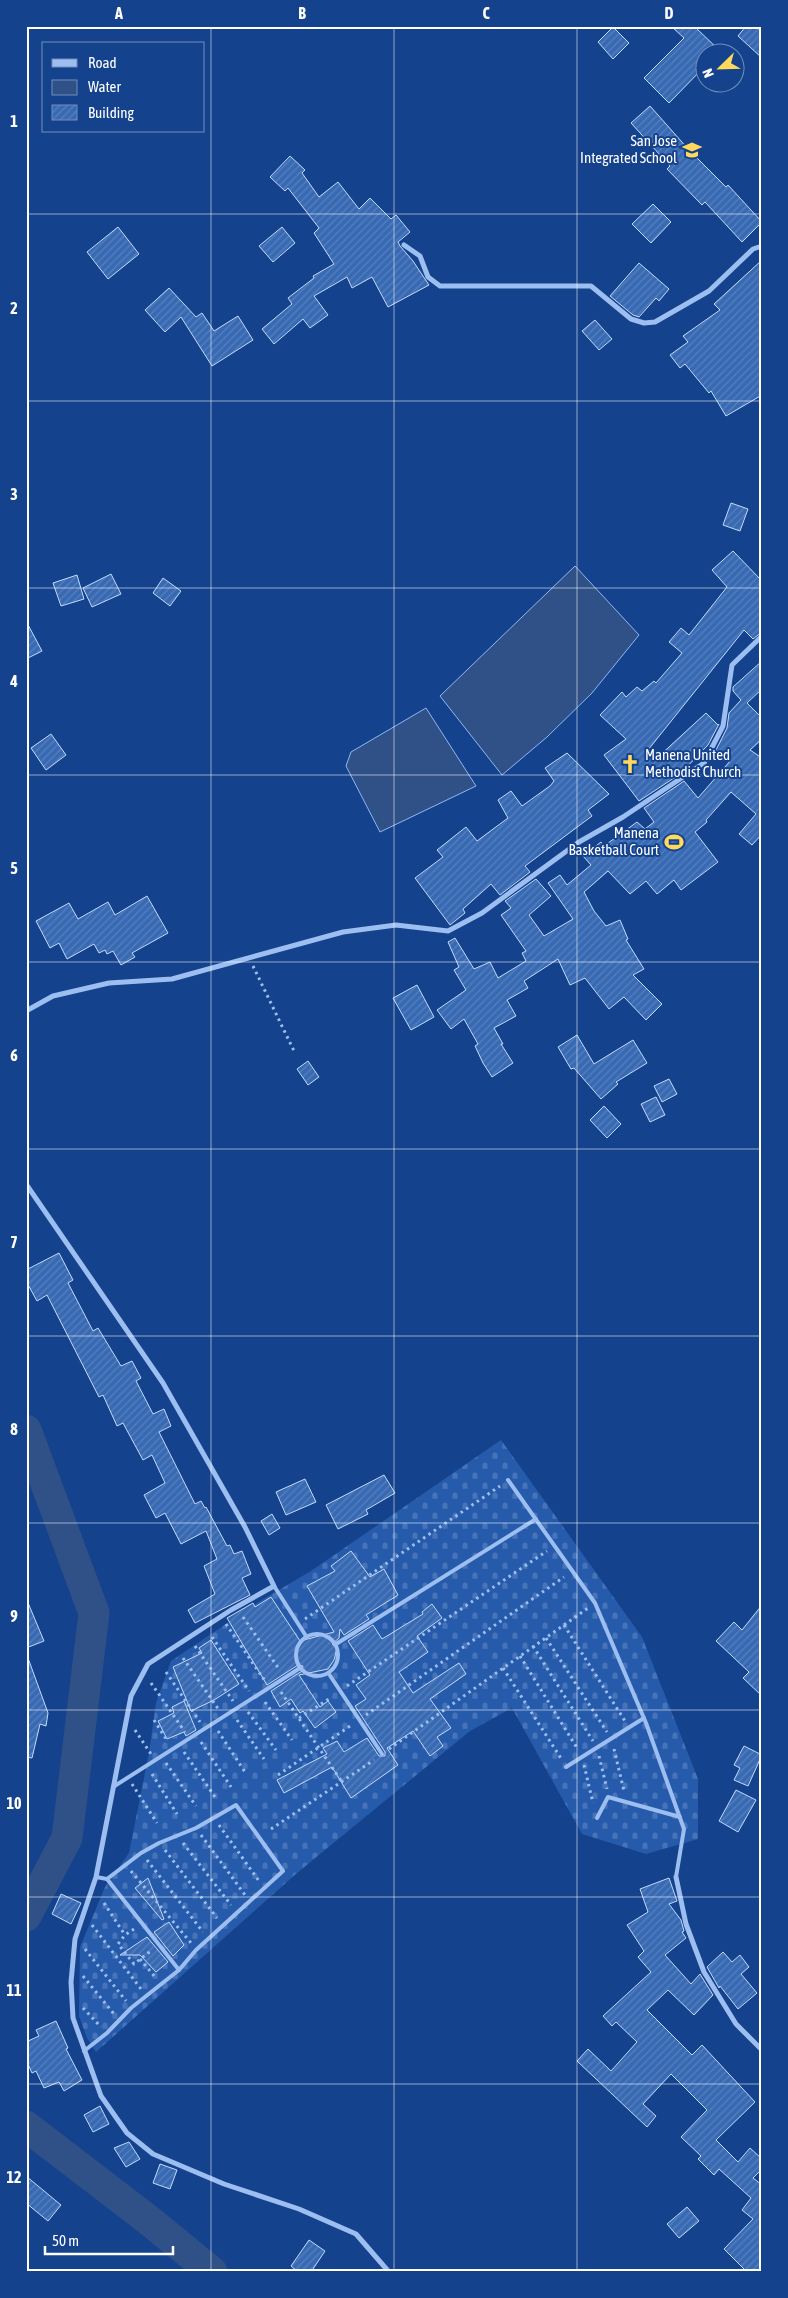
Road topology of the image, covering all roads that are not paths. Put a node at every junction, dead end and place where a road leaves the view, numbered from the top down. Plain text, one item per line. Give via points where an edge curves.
1 (404, 245) dead end
2 (762, 246) edge
3 (762, 636) edge
4 (26, 1011) edge
5 (26, 1184) edge
6 (508, 1480) road end
7 (536, 1518) junction
8 (274, 1586) junction
9 (306, 1636) junction
10 (336, 1644) junction
11 (300, 1668) junction
12 (328, 1674) junction
13 (644, 1718) junction
14 (382, 1754) road end
15 (566, 1767) road end
16 (113, 1787) junction
17 (680, 1817) junction
18 (597, 1818) road end
19 (96, 1877) junction
20 (676, 1877) joint
21 (107, 1879) junction
22 (179, 1970) junction
23 (762, 2050) edge
24 (84, 2051) junction
25 (389, 2272) edge

1 - 2 street via 420,256 428,277 440,286 591,286 631,319 644,323 655,322 709,291 752,249
3 - 4 street via 732,665 723,726 704,762 624,817 578,842 482,913 448,931 396,925 343,932 172,979 109,983 54,996
5 - 8 street via 163,1383 245,1527
6 - 7 lane
7 - 10 lane
7 - 13 lane via 595,1603
8 - 9 lane
8 - 16 street via 148,1664 131,1696
9 - 10 lane via 322,1634
9 - 11 lane via 296,1651
10 - 12 lane via 338,1660
11 - 12 lane via 313,1676
11 - 16 lane
12 - 14 lane
13 - 15 lane
13 - 17 lane
16 - 19 street
17 - 18 lane via 608,1797
17 - 20 lane via 684,1829
19 - 21 lane
19 - 24 street via 75,1939 71,1982 73,2018
20 - 23 street via 686,1924 704,1972 736,2024
21 - 22 lane
21 - 22 lane via 160,1843 236,1806 242,1813 283,1871 208,1938
22 - 24 lane via 145,1995
24 - 25 street via 101,2096 127,2132 153,2154 356,2234

